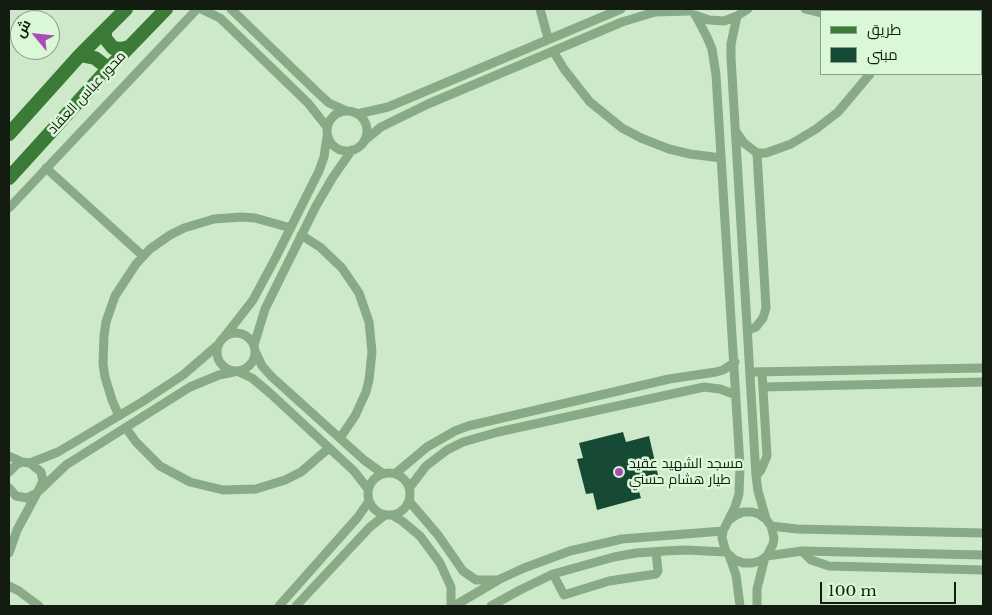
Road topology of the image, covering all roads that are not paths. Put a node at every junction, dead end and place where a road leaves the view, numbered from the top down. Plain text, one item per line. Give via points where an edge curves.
1 (126, 9) edge
2 (166, 9) edge
3 (197, 9) edge
4 (201, 9) edge
5 (231, 9) edge
6 (540, 9) edge
7 (621, 9) edge
8 (748, 9) edge
9 (805, 9) edge
10 (690, 12) edge
11 (820, 13) edge
12 (737, 16) junction
13 (105, 30) junction
14 (548, 38) junction
15 (130, 47) junction
16 (553, 51) junction
17 (80, 55) junction
18 (106, 70) junction
19 (869, 75) edge
20 (347, 111) junction
21 (357, 114) junction
22 (735, 129) junction
23 (327, 132) junction
24 (9, 134) edge
25 (364, 141) junction
26 (352, 150) junction
27 (757, 153) junction
28 (721, 158) junction
29 (46, 168) junction
30 (9, 178) edge
31 (9, 208) edge
32 (291, 228) junction
33 (301, 236) junction
34 (143, 256) junction
35 (748, 330) junction
36 (226, 336) junction
37 (219, 344) junction
38 (255, 349) junction
39 (734, 362) junction
40 (983, 368) edge
41 (237, 372) junction
42 (750, 372) junction
43 (762, 372) junction
44 (983, 382) edge
45 (763, 387) junction
46 (736, 395) junction
47 (119, 416) junction
48 (126, 428) junction
49 (340, 438) junction
50 (329, 448) junction
51 (9, 456) edge
52 (26, 462) junction
53 (9, 472) edge
54 (382, 473) junction
55 (396, 474) junction
56 (756, 476) junction
57 (9, 488) edge
58 (410, 488) junction
59 (368, 489) junction
60 (38, 491) junction
61 (369, 501) junction
62 (409, 501) junction
63 (389, 515) junction
64 (729, 520) junction
65 (769, 523) junction
66 (723, 531) junction
67 (983, 533) edge
68 (802, 551) junction
69 (656, 552) junction
70 (9, 553) edge
71 (728, 553) junction
72 (983, 555) edge
73 (766, 556) junction
74 (983, 570) edge
75 (553, 574) junction
76 (500, 579) junction
77 (9, 586) edge
78 (39, 606) edge
79 (279, 606) edge
80 (296, 606) edge
81 (452, 606) edge
82 (491, 606) edge
83 (740, 606) edge
84 (757, 606) edge

1 - 13 main road
2 - 15 main road, محور عباس العقاد
3 - 29 street
4 - 23 street via 220,18 308,103
5 - 20 street via 318,93
6 - 14 street
7 - 14 street
8 - 12 street
9 - 11 street
10 - 12 street via 709,20 724,21
10 - 16 street via 655,12 638,16
10 - 28 street via 708,38 714,61
12 - 22 street via 731,44
13 - 15 main road via 105,38 113,48
13 - 17 main road
14 - 21 street via 388,107
15 - 18 main road, محور عباس العقاد
16 - 25 street via 411,112 381,127
16 - 28 street via 590,102 622,128 669,149
17 - 18 main road via 95,58
17 - 24 main road
18 - 30 main road, محور عباس العقاد
19 - 27 street via 838,112 816,129 791,144
20 - 21 street
20 - 23 street via 332,118
21 - 25 street via 366,128
22 - 27 street via 744,143
22 - 35 street
23 - 26 street via 334,147
23 - 32 street via 322,164
25 - 26 street
26 - 33 street via 324,191
27 - 35 street via 766,308 756,326
28 - 39 street
29 - 31 street
29 - 34 street
32 - 34 street via 255,218 214,219 180,230
32 - 36 street via 253,300
33 - 38 street via 265,309
33 - 49 street via 320,247 342,268 359,293 369,322 372,352 369,380 355,416
34 - 47 street via 115,296 104,336 105,377
35 - 42 street
36 - 37 street
36 - 38 street via 234,333 244,335
37 - 41 street via 219,362
37 - 47 street via 183,375
38 - 41 street via 255,358 249,367
38 - 49 street via 262,366 272,377
39 - 46 street
39 - 55 street via 716,372 669,379 468,426 427,447
40 - 43 street
41 - 48 street via 190,388
41 - 50 street via 264,387
42 - 43 street
42 - 56 street
43 - 45 street
44 - 45 street
45 - 56 street via 767,456
46 - 58 street via 704,387 472,439 436,457
46 - 64 street via 741,480
47 - 52 street via 58,452
48 - 50 street via 160,466 190,482 223,490 256,489 285,480 301,472
48 - 60 street via 66,465
49 - 54 street
50 - 59 street
51 - 52 street
52 - 53 street via 13,466
52 - 60 street via 38,468 42,476
54 - 55 street
54 - 59 street via 373,479
55 - 58 street
56 - 65 street
57 - 60 street via 21,498
58 - 62 street
59 - 61 street
60 - 70 street
61 - 63 street via 375,510
61 - 79 street via 358,518
62 - 63 street via 401,512
62 - 76 street via 467,575 482,581
63 - 80 street via 370,527
63 - 81 street via 420,536 440,563 452,587
64 - 65 street via 743,512 752,512 760,514
64 - 66 street
65 - 67 street via 810,529
65 - 73 street via 774,538
66 - 71 street via 722,538
66 - 76 street via 622,539 570,551
68 - 72 street
68 - 73 street
68 - 74 street via 811,560 830,566
69 - 71 street
69 - 75 street via 614,557
69 - 75 street via 656,574 609,581 564,595
71 - 73 street via 744,563
71 - 83 street via 736,575
73 - 84 street via 757,589
75 - 82 street
76 - 81 street
77 - 78 street

